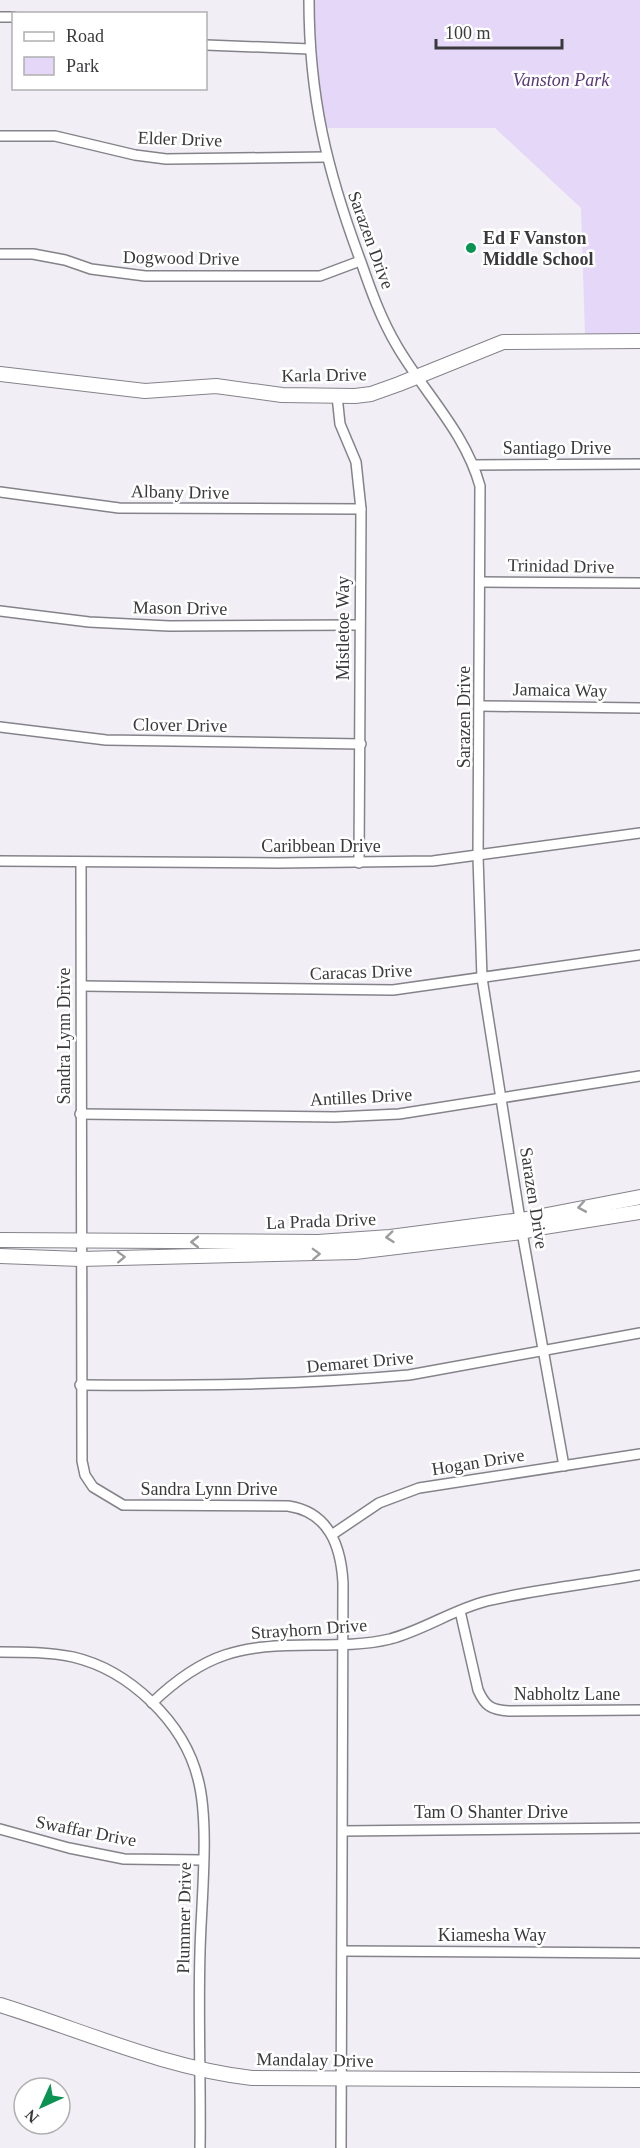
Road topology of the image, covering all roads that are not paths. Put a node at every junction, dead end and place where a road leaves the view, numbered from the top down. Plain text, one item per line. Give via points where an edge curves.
1 (309, 0) edge
2 (207, 45) edge
3 (310, 49) junction
4 (0, 136) edge
5 (326, 157) junction
6 (0, 254) edge
7 (360, 261) junction
8 (640, 341) edge
9 (0, 374) edge
10 (418, 375) junction
11 (337, 396) junction
12 (640, 464) edge
13 (474, 465) junction
14 (0, 492) edge
15 (361, 509) junction
16 (481, 582) junction
17 (640, 584) edge
18 (0, 611) edge
19 (359, 625) junction
20 (480, 706) junction
21 (640, 708) edge
22 (0, 727) edge
23 (361, 744) junction
24 (640, 832) edge
25 (478, 857) junction
26 (0, 861) edge
27 (81, 863) junction
28 (359, 863) junction
29 (640, 955) edge
30 (482, 978) junction
31 (82, 986) junction
32 (640, 1076) edge
33 (502, 1096) junction
34 (80, 1114) junction
35 (640, 1197) edge
36 (640, 1212) edge
37 (521, 1226) junction
38 (0, 1240) edge
39 (81, 1241) junction
40 (0, 1256) edge
41 (80, 1258) junction
42 (640, 1333) edge
43 (542, 1350) junction
44 (80, 1385) junction
45 (640, 1454) edge
46 (564, 1466) junction
47 (333, 1534) junction
48 (640, 1575) edge
49 (460, 1611) junction
50 (343, 1645) junction
51 (0, 1652) edge
52 (152, 1703) junction
53 (640, 1710) edge
54 (640, 1828) edge
55 (0, 1829) edge
56 (343, 1831) junction
57 (202, 1860) junction
58 (343, 1951) junction
59 (640, 1953) edge
60 (0, 2006) edge
61 (201, 2069) junction
62 (341, 2078) junction
63 (640, 2080) edge
64 (200, 2148) edge
65 (341, 2148) edge

1 - 3 street, Sarazen Drive
2 - 3 street
3 - 5 street, Sarazen Drive
4 - 5 street, Elder Drive via 56,136 166,159
5 - 7 street, Sarazen Drive
6 - 7 street, Dogwood Drive via 33,254 91,269 145,276 320,276
7 - 10 street, Sarazen Drive via 384,322
8 - 10 street, Karla Drive via 503,342
9 - 11 street, Karla Drive via 145,391 216,386
10 - 11 street, Karla Drive via 371,394
10 - 13 street, Sarazen Drive
11 - 15 street, Mistletoe Way via 340,424 356,462
12 - 13 street, Santiago Drive
13 - 16 street, Sarazen Drive via 480,486
14 - 15 street, Albany Drive via 119,508
15 - 19 street, Mistletoe Way
16 - 17 street, Trinidad Drive
16 - 20 street, Sarazen Drive
18 - 19 street, Mason Drive via 89,622 169,626
19 - 23 street, Mistletoe Way
20 - 21 street, Jamaica Way
20 - 25 street, Sarazen Drive
22 - 23 street, Clover Drive via 106,740
23 - 28 street, Mistletoe Way
24 - 25 street, Caribbean Drive
25 - 28 street, Caribbean Drive
25 - 30 street, Sarazen Drive
26 - 27 street, Caribbean Drive
27 - 28 street, Caribbean Drive
27 - 31 street, Sandra Lynn Drive
29 - 30 street, Caracas Drive
30 - 31 street, Caracas Drive via 393,990
30 - 33 street, Sarazen Drive
31 - 34 street, Sandra Lynn Drive
32 - 33 street, Antilles Drive
33 - 34 street, Antilles Drive via 399,1114 335,1117
33 - 37 street, Sarazen Drive
34 - 39 street, Sandra Lynn Drive
35 -> 37 street, La Prada Drive
36 - 37 street, La Prada Drive
37 -> 39 street, La Prada Drive via 318,1242
41 -> 37 street, La Prada Drive via 355,1252
37 - 43 street, Sarazen Drive
38 - 39 street, La Prada Drive
39 - 41 street, Sandra Lynn Drive
40 - 41 street, La Prada Drive
41 - 44 street, Sandra Lynn Drive
42 - 43 street, Demaret Drive
43 - 44 street, Demaret Drive via 409,1375 305,1384
43 - 46 street, Sarazen Drive
44 - 47 street, Sandra Lynn Drive via 85,1475 93,1487 112,1500 123,1505 163,1507 288,1506 311,1513
45 - 46 street, Hogan Drive
46 - 47 street, Hogan Drive via 411,1490 359,1514
47 - 50 street via 342,1566
48 - 49 street, Strayhorn Drive via 486,1601
49 - 50 street, Strayhorn Drive via 388,1640
49 - 53 street, Nabholtz Lane via 478,1690 489,1707 509,1711
50 - 52 street, Strayhorn Drive via 276,1645 236,1650 204,1662
50 - 56 street
51 - 52 street via 75,1658 126,1681
52 - 57 street, Plummer Drive via 188,1748 198,1780
54 - 56 street, Tam O Shanter Drive
55 - 57 street, Swaffar Drive via 124,1859
56 - 58 street
57 - 61 street, Plummer Drive
58 - 59 street, Kiamesha Way
58 - 62 street
60 - 61 street, Mandalay Drive
61 - 62 street, Mandalay Drive via 252,2078
61 - 64 street, Plummer Drive
62 - 63 street, Mandalay Drive
62 - 65 street

